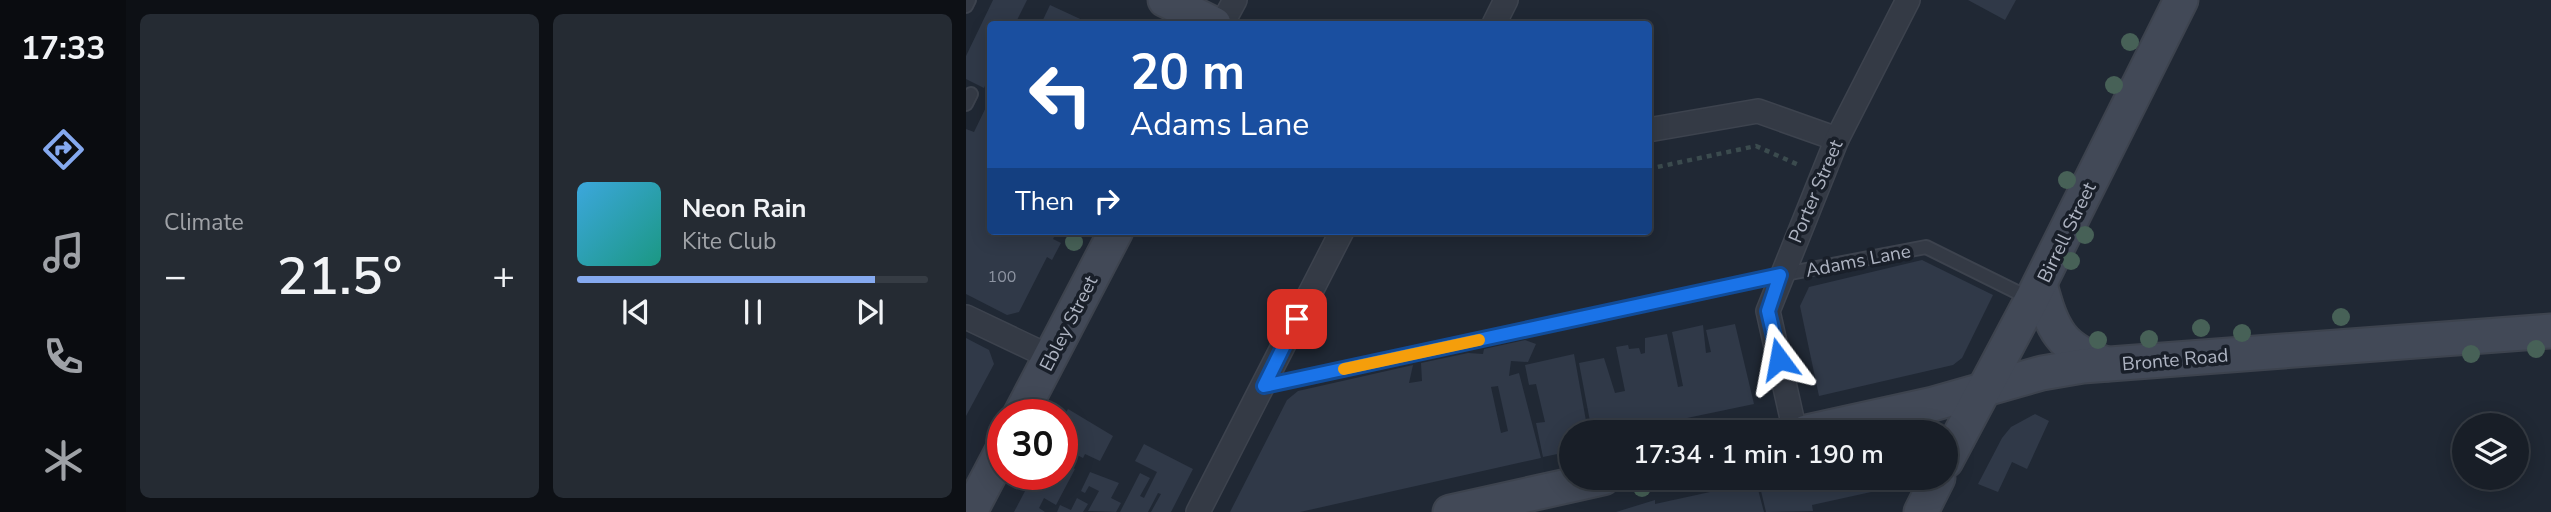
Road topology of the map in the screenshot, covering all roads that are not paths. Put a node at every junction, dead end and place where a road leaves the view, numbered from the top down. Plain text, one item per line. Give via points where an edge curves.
1 (969, 0) edge
2 (1165, 0) edge
3 (1235, 0) edge
4 (1506, 0) edge
5 (1908, 0) edge
6 (2181, 0) edge
7 (966, 6) edge
8 (1208, 21) edge
9 (1224, 21) edge
10 (1496, 21) edge
11 (1652, 129) edge
12 (1837, 139) junction
13 (1114, 235) edge
14 (1340, 235) edge
15 (1780, 275) junction
16 (2036, 292) junction
17 (966, 317) edge
18 (2551, 331) edge
19 (1050, 357) junction
20 (2108, 364) junction
21 (1264, 386) junction
22 (1986, 390) junction
23 (1028, 399) edge
24 (1792, 420) edge
25 (1857, 420) edge
26 (1958, 440) edge
27 (987, 480) edge
28 (1559, 488) edge
29 (1932, 490) edge
30 (970, 512) edge
31 (1198, 512) edge
32 (1450, 512) edge
33 (1921, 512) edge

1 - 7 lane
2 - 8 main road
3 - 9 street
4 - 10 street
5 - 12 street, Porter Street
6 - 16 main road, Birrell Street
11 - 12 street via 1758,111
12 - 15 street, Porter Street
13 - 19 main road, Ebley Street
14 - 21 street
15 - 16 lane, Adams Lane via 1926,247
15 - 21 lane, Adams Lane
15 - 24 street, Porter Street via 1768,311
16 - 20 main road via 2064,342 2083,356
16 - 22 main road, Birrell Street
17 - 19 street
18 - 20 main road, Bronte Road
19 - 23 main road, Ebley Street
20 - 22 main road, Bronte Road via 2042,373
21 - 31 street
22 - 25 main road, Bronte Road
22 - 26 main road, Birrell Street
27 - 30 main road
28 - 32 main road
29 - 33 main road

